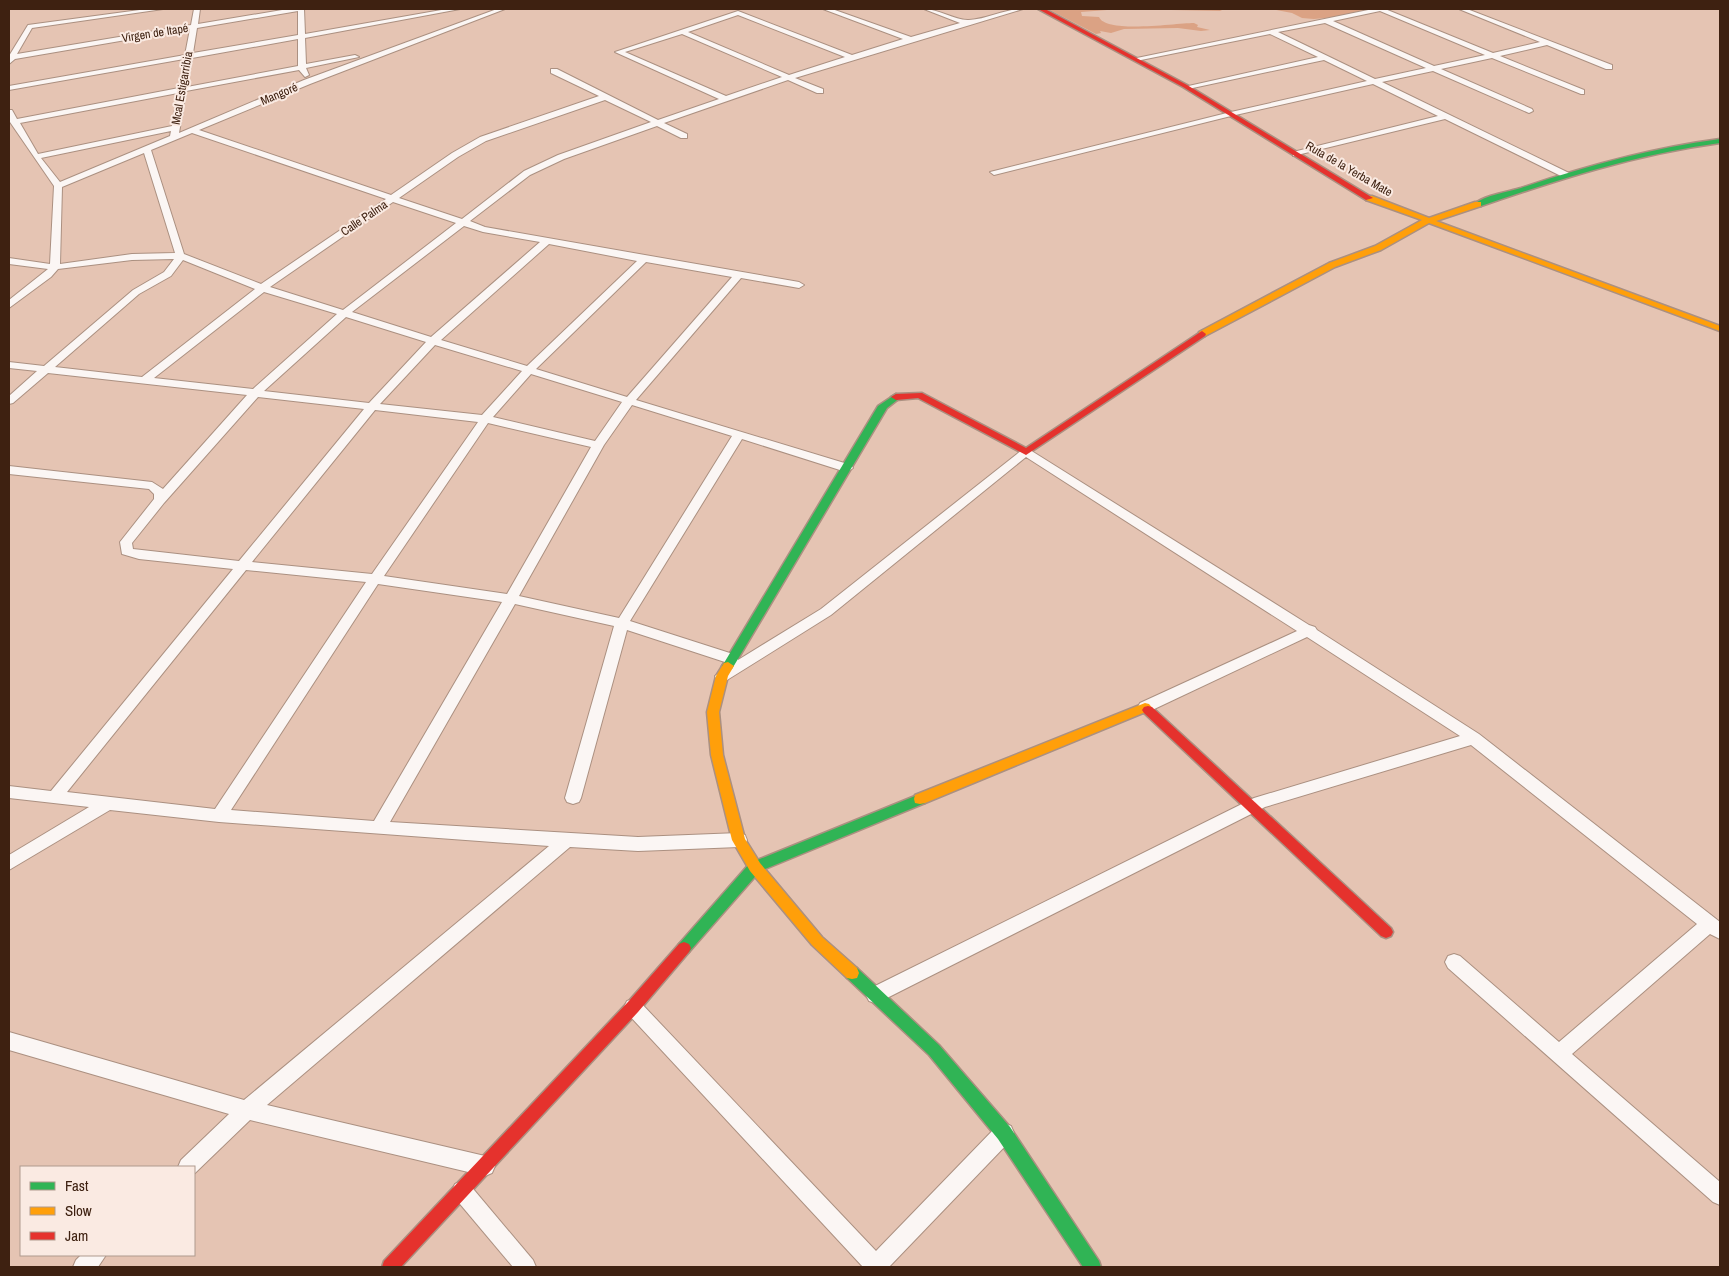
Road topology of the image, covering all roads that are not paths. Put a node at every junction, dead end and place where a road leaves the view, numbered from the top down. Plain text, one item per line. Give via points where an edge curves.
1 (160, 9) edge
2 (196, 9) edge
3 (300, 9) edge
4 (457, 9) edge
5 (502, 9) edge
6 (751, 9) edge
7 (826, 9) edge
8 (927, 9) edge
9 (1020, 9) edge
10 (1041, 9) edge
11 (1381, 9) edge
12 (1462, 9) edge
13 (438, 10) edge
14 (738, 13) junction
15 (1325, 20) junction
16 (966, 22) junction
17 (193, 27) junction
18 (444, 30) junction
19 (681, 31) junction
20 (1272, 32) junction
21 (302, 37) junction
22 (910, 40) junction
23 (1547, 43) junction
24 (391, 50) junction
25 (1493, 56) junction
26 (187, 57) junction
27 (851, 57) junction
28 (1324, 58) junction
29 (1136, 59) junction
30 (11, 60) edge
31 (302, 67) junction
32 (1609, 67) dead end
33 (1434, 70) junction
34 (554, 71) dead end
35 (788, 77) junction
36 (307, 82) junction
37 (1374, 82) junction
38 (1188, 87) junction
39 (9, 88) edge
40 (181, 90) junction
41 (820, 91) dead end
42 (1581, 92) dead end
43 (605, 97) junction
44 (726, 99) junction
45 (1529, 111) dead end
46 (9, 112) edge
47 (1231, 114) junction
48 (1444, 117) junction
49 (14, 122) junction
50 (658, 123) junction
51 (174, 128) junction
52 (192, 130) junction
53 (684, 136) dead end
54 (174, 138) junction
55 (1720, 141) edge
56 (147, 149) junction
57 (1296, 154) junction
58 (36, 157) junction
59 (994, 172) dead end
60 (1566, 175) junction
61 (58, 186) junction
62 (393, 198) junction
63 (462, 222) junction
64 (1425, 222) junction
65 (547, 241) junction
66 (180, 256) junction
67 (644, 259) junction
68 (9, 261) edge
69 (54, 267) junction
70 (739, 275) junction
71 (799, 284) dead end
72 (262, 288) junction
73 (9, 305) edge
74 (345, 313) junction
75 (1720, 329) edge
76 (434, 340) junction
77 (9, 365) edge
78 (46, 369) junction
79 (530, 369) junction
80 (146, 380) junction
81 (256, 392) junction
82 (629, 400) junction
83 (9, 401) edge
84 (372, 406) junction
85 (485, 418) junction
86 (739, 435) junction
87 (598, 445) junction
88 (1026, 452) junction
89 (847, 468) junction
90 (9, 470) edge
91 (160, 500) junction
92 (243, 566) junction
93 (375, 579) junction
94 (511, 599) junction
95 (622, 623) junction
96 (1310, 630) junction
97 (731, 659) junction
98 (722, 676) junction
99 (1145, 707) junction
100 (1474, 738) junction
101 (9, 792) edge
102 (54, 798) junction
103 (573, 798) dead end
104 (109, 803) junction
105 (1252, 806) junction
106 (220, 816) junction
107 (378, 828) junction
108 (567, 840) junction
109 (739, 840) junction
110 (9, 863) edge
111 (755, 867) junction
112 (1715, 928) edge
113 (1386, 932) dead end
114 (1454, 962) dead end
115 (875, 995) junction
116 (632, 1007) junction
117 (9, 1041) edge
118 (1558, 1054) junction
119 (247, 1110) junction
120 (1004, 1133) junction
121 (189, 1166) edge
122 (485, 1166) junction
123 (462, 1191) junction
124 (1720, 1195) edge
125 (95, 1256) edge
126 (83, 1267) edge
127 (390, 1267) edge
128 (526, 1267) edge
129 (876, 1267) edge
130 (1094, 1267) edge

1 - 30 street via 30,26
2 - 17 street, Mcal Estigarribia
3 - 17 street, Virgen de Itapé
3 - 21 street
4 - 13 street
5 - 18 street, Mangoré
6 - 14 street
7 - 22 street
8 - 16 street
9 - 16 street
10 - 29 street, Ruta de la Yerba Mate
11 - 15 street
11 - 25 street
12 - 23 street
13 - 18 street
13 - 21 street
14 - 19 street
14 - 27 street
15 - 20 street
15 - 33 street
16 - 22 street
17 - 26 street, Mcal Estigarribia
17 - 30 street, Virgen de Itapé
18 - 24 street, Mangoré
19 - 35 street
19 - 44 street via 619,52
20 - 28 street
20 - 29 street
21 - 26 street
21 - 31 street
22 - 27 street
23 - 25 street
23 - 32 street
24 - 31 street
24 - 36 street, Mangoré
25 - 33 street
25 - 42 street
26 - 39 street
26 - 40 street, Mcal Estigarribia
27 - 35 street
28 - 37 street
28 - 38 street
29 - 38 street, Ruta de la Yerba Mate
31 - 36 street
31 - 40 street
33 - 37 street
33 - 45 street
34 - 43 street
35 - 41 street
35 - 44 street
36 - 52 street, Mangoré
37 - 47 street
37 - 48 street
38 - 47 street, Ruta de la Yerba Mate
40 - 49 street
40 - 51 street, Mcal Estigarribia
43 - 50 street
43 - 62 street, Calle Palma via 483,139
44 - 50 street
46 - 49 street
47 - 57 street, Ruta de la Yerba Mate
47 - 59 street
48 - 57 street
48 - 60 street
49 - 58 street
50 - 53 street
50 - 63 street via 526,173
51 - 54 street, Mcal Estigarribia
51 - 58 street
52 - 54 street, Mangoré
52 - 62 street
54 - 56 street, Mangoré
55 - 60 street via 1680,145
56 - 61 street, Mangoré
56 - 66 street
57 - 64 street, Ruta de la Yerba Mate via 1368,199
58 - 61 street
60 - 64 street
61 - 69 street
62 - 63 street
62 - 72 street, Calle Palma
63 - 65 street
63 - 74 street
64 - 75 street, Ruta de la Yerba Mate
64 - 88 street via 1211,328
65 - 67 street
65 - 76 street
66 - 69 street
66 - 72 street
66 - 78 street via 173,269 154,284 136,292
67 - 70 street
67 - 79 street
68 - 69 street
69 - 73 street
70 - 71 street
70 - 82 street
72 - 74 street
72 - 80 street, Calle Palma
74 - 76 street
74 - 81 street
76 - 79 street
76 - 84 street
77 - 78 street
78 - 80 street
78 - 83 street
79 - 82 street
79 - 85 street
80 - 81 street
81 - 84 street
81 - 91 street
82 - 86 street
82 - 87 street
84 - 85 street
84 - 92 street
85 - 87 street
85 - 93 street
86 - 89 street
86 - 95 street
87 - 94 street
88 - 89 street via 919,396 897,397 883,406
88 - 96 street
88 - 98 street via 826,612
89 - 97 street
90 - 91 street via 147,485 160,493
91 - 92 street via 126,542 127,551
92 - 93 street
92 - 102 street
93 - 94 street
93 - 106 street
94 - 95 street
94 - 107 street
95 - 97 street
95 - 103 street
96 - 99 street
96 - 100 street
97 - 98 street
98 - 109 street via 713,712 716,755
99 - 105 street
99 - 111 street
100 - 105 street
100 - 112 street
101 - 102 street
102 - 104 street
104 - 106 street
104 - 110 street
105 - 113 street
105 - 115 street
106 - 107 street
107 - 108 street
108 - 109 street via 638,844
108 - 119 street
109 - 111 street
111 - 115 street via 817,941
111 - 116 street
112 - 118 street
114 - 118 street
115 - 120 street via 934,1050
116 - 122 street
116 - 129 street
117 - 119 street
118 - 124 street
119 - 121 street
119 - 122 street
120 - 129 street
120 - 130 street
122 - 123 street
123 - 127 street
123 - 128 street
125 - 126 street

